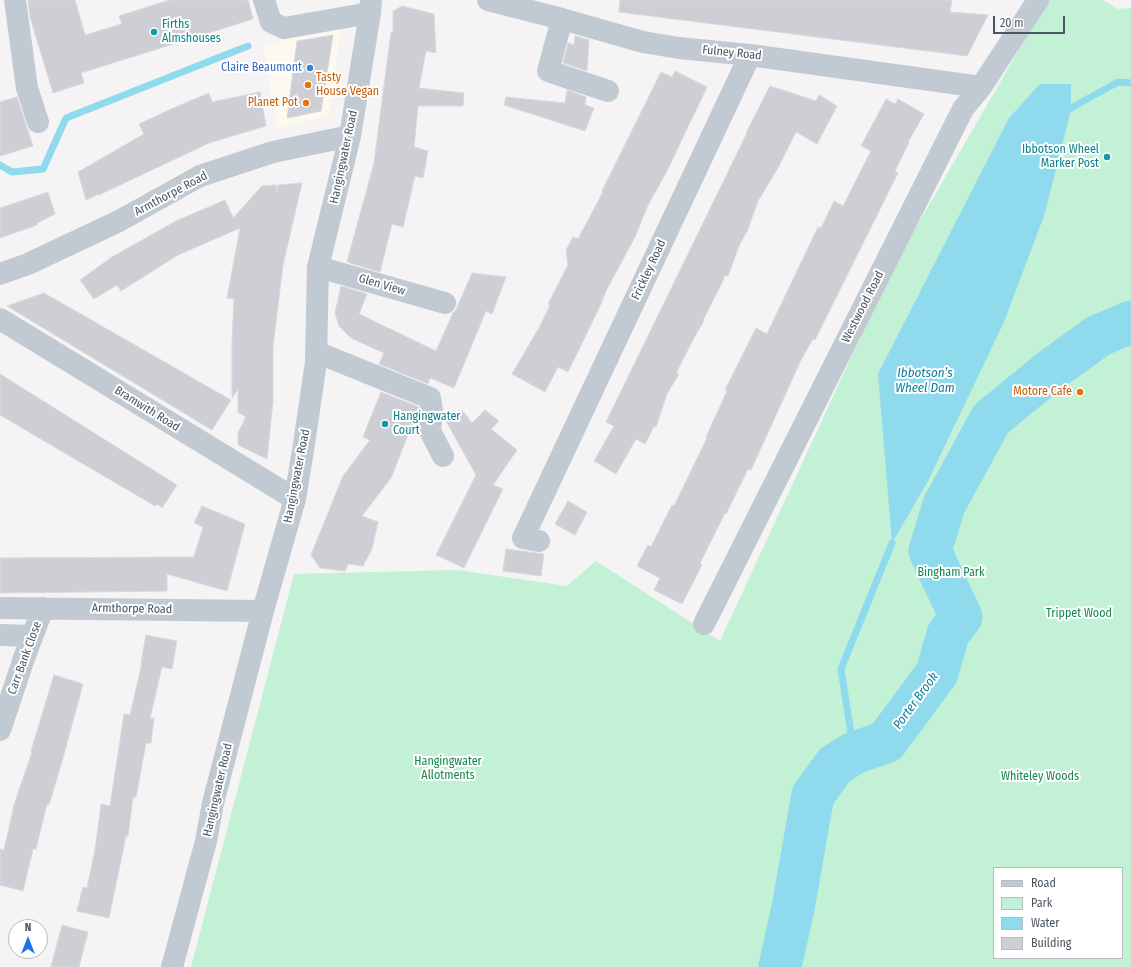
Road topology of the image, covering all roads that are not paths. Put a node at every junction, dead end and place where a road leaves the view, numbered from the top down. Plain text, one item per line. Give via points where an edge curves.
1 (15, 0) edge
2 (264, 0) edge
3 (488, 0) edge
4 (1038, 0) edge
5 (371, 7) edge
6 (562, 19) junction
7 (750, 55) junction
8 (981, 87) junction
9 (608, 92) dead end
10 (38, 122) dead end
11 (350, 136) junction
12 (318, 267) junction
13 (0, 274) edge
14 (445, 303) dead end
15 (0, 319) edge
16 (316, 352) junction
17 (443, 456) dead end
18 (295, 500) junction
19 (539, 541) dead end
20 (0, 608) edge
21 (43, 608) junction
22 (263, 611) junction
23 (704, 624) dead end
24 (0, 635) edge
25 (32, 636) junction
26 (0, 730) edge
27 (172, 967) edge

1 - 10 street via 27,88
2 - 5 street via 271,22 284,28
3 - 6 street, Fulney Road
4 - 8 street, Westwood Road
5 - 11 street, Hangingwater Road
6 - 7 street, Fulney Road via 643,42
6 - 9 street via 548,71
7 - 8 street, Fulney Road
7 - 19 street, Frickley Road via 523,538
8 - 23 street, Westwood Road via 963,109
11 - 12 street, Hangingwater Road
11 - 13 street, Armthorpe Road via 273,152 200,176 112,224 28,264
12 - 14 street, Glen View
12 - 16 street, Hangingwater Road
15 - 18 street, Bramwith Road
16 - 17 street via 430,398 430,431
16 - 18 street, Hangingwater Road
18 - 22 street, Hangingwater Road
20 - 21 street, Armthorpe Road
21 - 22 street, Armthorpe Road
21 - 25 street, Carr Bank Close
22 - 27 street, Hangingwater Road
24 - 25 street
25 - 26 street, Carr Bank Close

